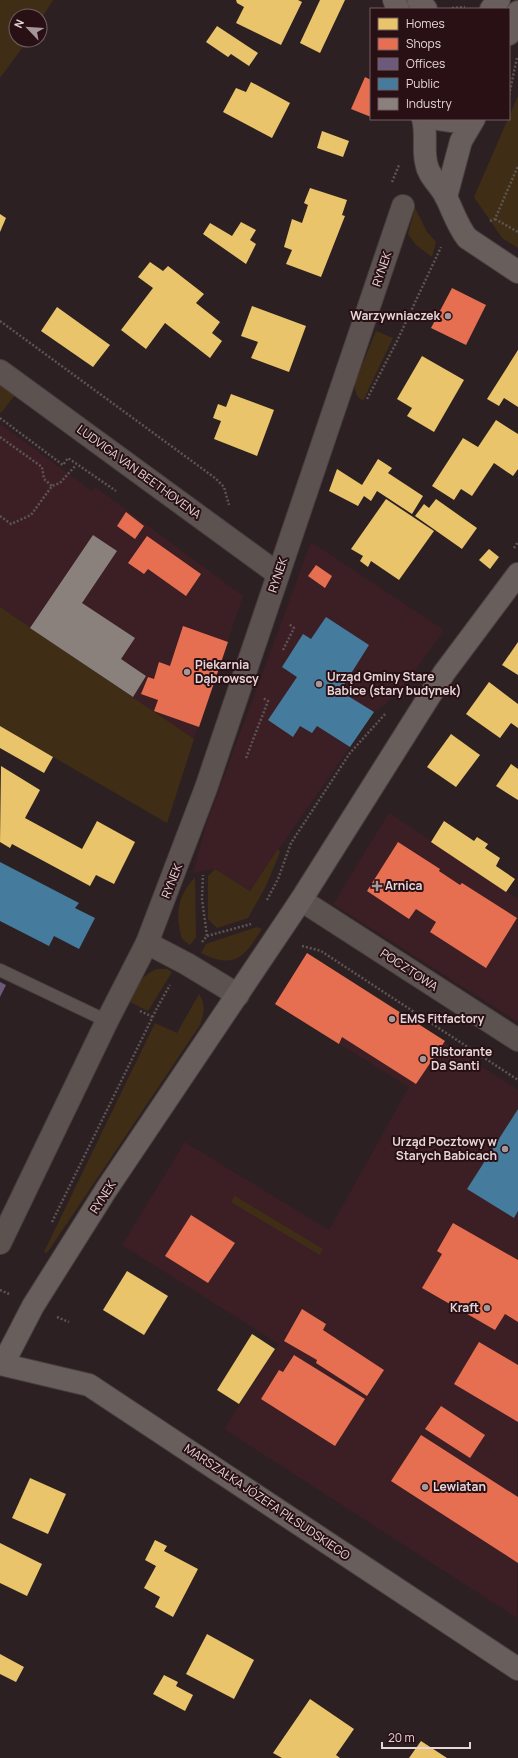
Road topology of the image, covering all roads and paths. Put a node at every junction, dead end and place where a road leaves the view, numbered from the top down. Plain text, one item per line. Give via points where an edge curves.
1 (418, 0) edge
2 (499, 0) edge
3 (450, 7) dead end
4 (481, 7) edge
5 (425, 8) edge
6 (518, 12) edge
7 (510, 32) edge
8 (518, 54) edge
9 (510, 90) edge
10 (424, 120) edge
11 (445, 120) edge
12 (459, 120) edge
13 (473, 120) edge
14 (518, 166) edge
15 (446, 197) junction
16 (403, 206) dead end
17 (518, 232) edge
18 (518, 272) edge
19 (0, 321) edge
20 (0, 371) edge
21 (0, 418) edge
22 (0, 437) edge
23 (76, 465) junction
24 (52, 486) junction
25 (117, 492) dead end
26 (230, 509) dead end
27 (0, 516) edge
28 (278, 574) junction
29 (518, 574) edge
30 (203, 871) dead end
31 (301, 900) junction
32 (280, 930) junction
33 (207, 936) junction
34 (147, 943) junction
35 (187, 964) junction
36 (0, 970) edge
37 (238, 995) junction
38 (107, 1020) junction
39 (518, 1040) edge
40 (518, 1080) edge
41 (51, 1225) dead end
42 (0, 1242) edge
43 (1, 1366) edge
44 (518, 1669) edge

1 - 5 street
2 - 4 street
3 - 4 path
6 - 7 street
8 - 9 path
10 - 15 street via 427,170
11 - 12 street
13 - 15 street via 461,141
14 - 17 path via 495,219
15 - 18 street via 467,238
16 - 28 street, RYNEK
19 - 26 path via 215,478 224,487
20 - 28 street, LUDVIGA VAN BEETHOVENA
21 - 23 path via 62,465 68,458
22 - 24 path via 42,467 44,479
23 - 24 path via 60,483
23 - 25 path
24 - 27 path via 31,515 11,524
28 - 34 street, RYNEK via 206,788
29 - 31 street, RYNEK via 444,673
30 - 33 path via 202,899
31 - 32 street, RYNEK
31 - 39 street, POCZTOWA
32 - 33 path via 259,916 249,926
32 - 37 street, RYNEK
32 - 40 path via 301,945 321,951
33 - 35 path
34 - 35 street
34 - 38 street, RYNEK
35 - 37 street
35 - 41 path via 172,981 157,1008
36 - 38 lane
37 - 43 street, RYNEK via 102,1197 33,1306
38 - 42 street, RYNEK
43 - 44 street, MARSZAŁKA JÓZEFA PIŁSUDSKIEGO via 90,1385

